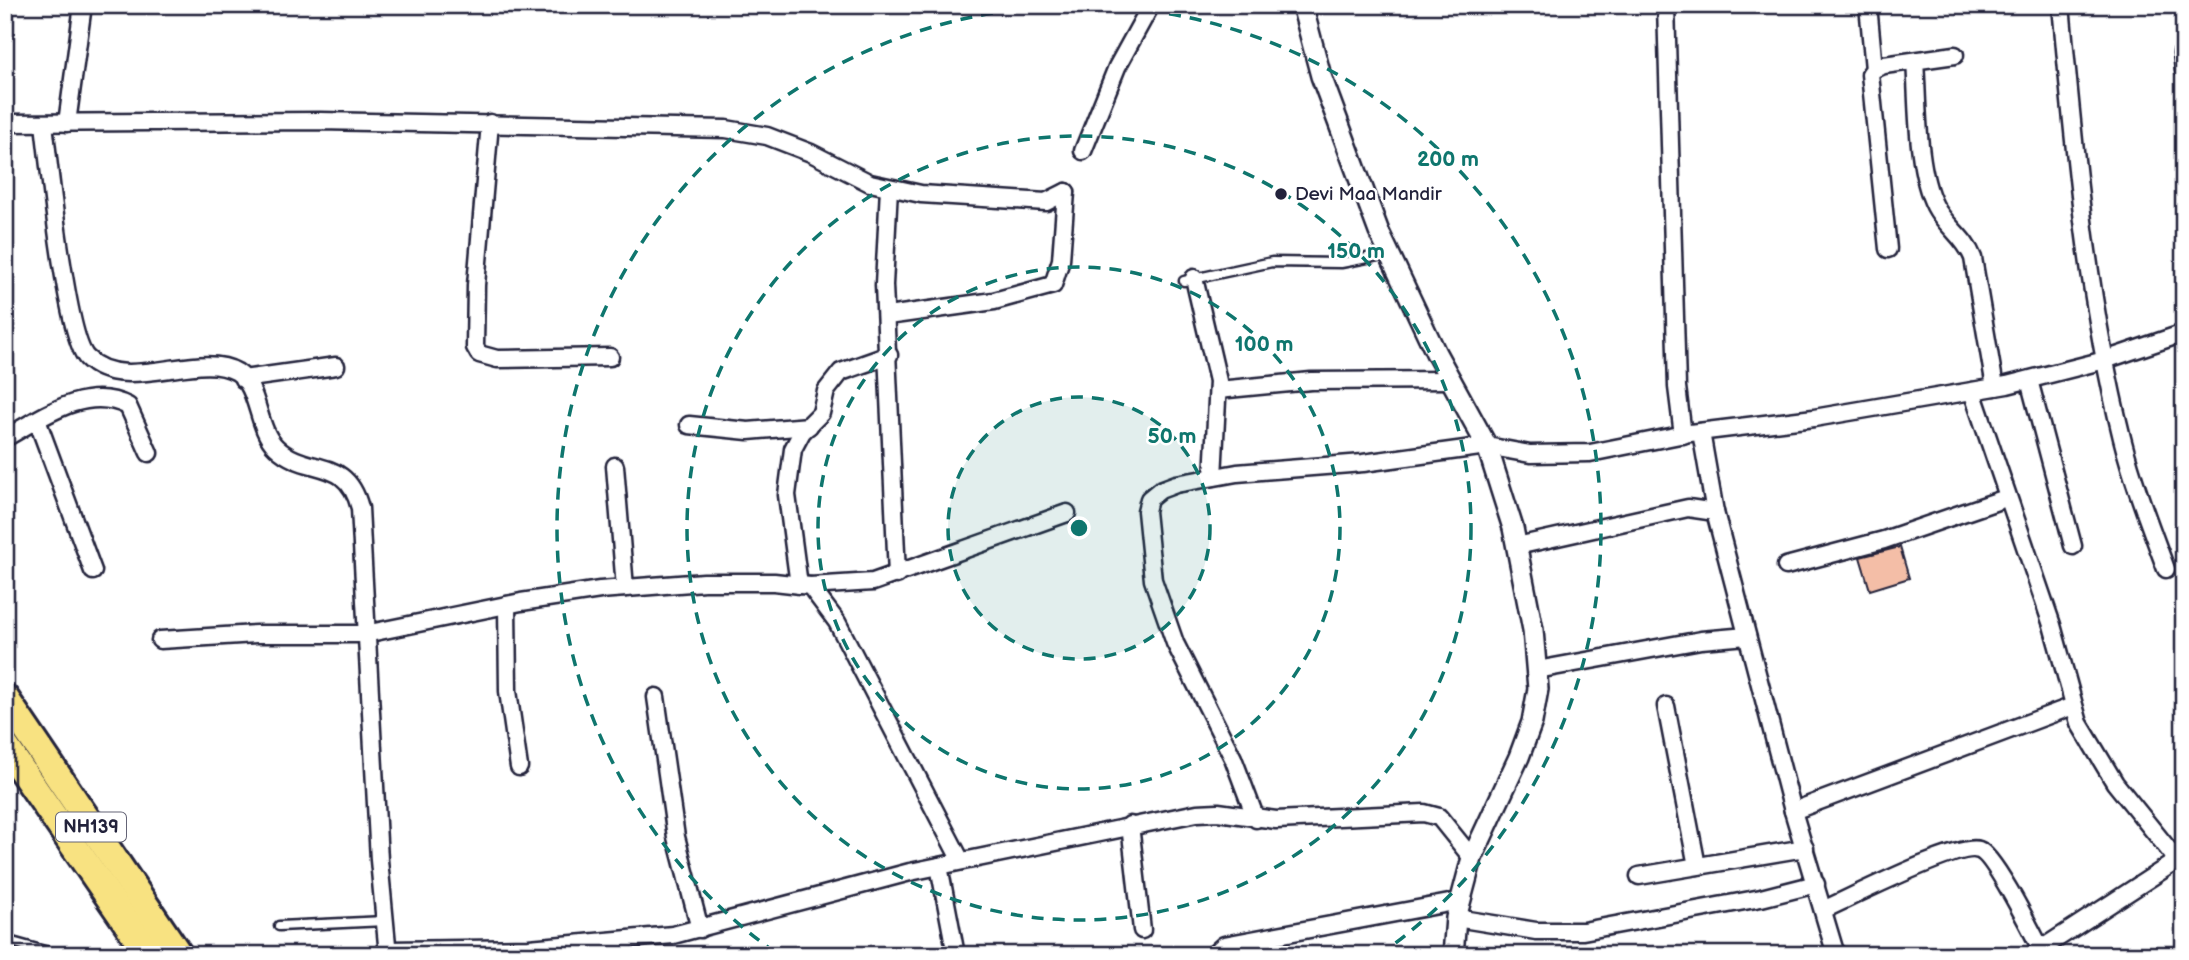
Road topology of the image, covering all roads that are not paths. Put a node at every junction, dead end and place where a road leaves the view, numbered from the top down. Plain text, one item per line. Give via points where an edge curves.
1 (83, 5) edge
2 (1152, 5) edge
3 (1302, 5) edge
4 (1666, 5) edge
5 (1868, 5) edge
6 (2061, 5) edge
7 (2182, 53) dead end
8 (1955, 55) dead end
9 (1915, 61) junction
10 (1874, 69) junction
11 (2184, 70) edge
12 (5, 123) edge
13 (67, 123) junction
14 (490, 123) junction
15 (44, 124) junction
16 (1083, 151) dead end
17 (889, 188) junction
18 (1888, 249) dead end
19 (1388, 254) junction
20 (1189, 279) joint
21 (887, 316) junction
22 (2184, 334) edge
23 (889, 355) junction
24 (610, 356) dead end
25 (2105, 360) junction
26 (337, 366) dead end
27 (243, 379) junction
28 (1451, 380) junction
29 (2029, 380) junction
30 (1996, 387) junction
31 (1218, 390) junction
32 (1972, 391) junction
33 (37, 420) junction
34 (689, 425) dead end
35 (809, 426) junction
36 (1701, 432) junction
37 (1683, 435) junction
38 (5, 438) edge
39 (1487, 446) junction
40 (149, 453) dead end
41 (615, 466) dead end
42 (1213, 477) junction
43 (2006, 498) junction
44 (1715, 512) junction
45 (1067, 513) dead end
46 (1517, 546) junction
47 (2073, 546) dead end
48 (1786, 566) dead end
49 (2166, 569) dead end
50 (93, 571) dead end
51 (897, 575) junction
52 (805, 586) junction
53 (625, 588) junction
54 (507, 605) junction
55 (365, 634) junction
56 (1747, 636) junction
57 (160, 640) dead end
58 (1537, 670) junction
59 (656, 697) dead end
60 (5, 698) edge
61 (1666, 706) dead end
62 (2073, 706) junction
63 (5, 746) edge
64 (519, 767) dead end
65 (1793, 811) junction
66 (1256, 819) junction
67 (1130, 825) junction
68 (1805, 848) junction
69 (1472, 858) junction
70 (2180, 858) edge
71 (961, 861) junction
72 (939, 866) junction
73 (1696, 866) junction
74 (1639, 876) dead end
75 (1816, 884) junction
76 (1457, 909) junction
77 (1823, 910) junction
78 (385, 921) junction
79 (279, 926) dead end
80 (700, 929) junction
81 (1142, 930) dead end
82 (5, 940) edge
83 (147, 948) edge
84 (388, 952) edge
85 (2043, 952) edge
86 (59, 955) edge
87 (95, 955) edge
88 (179, 955) edge
89 (956, 955) edge
90 (1213, 955) edge
91 (1453, 955) edge
92 (1836, 955) edge

1 - 13 street
2 - 16 street via 1117,67
3 - 19 street via 1321,76
4 - 37 street via 1675,347
5 - 10 street
6 - 25 street
7 - 11 street
8 - 9 street
9 - 10 street
9 - 30 street via 1931,195 1973,258
10 - 18 street via 1870,83
12 - 15 street
13 - 14 street
13 - 15 street
14 - 17 street via 746,131 791,144
14 - 24 street via 475,347 479,354 497,359
15 - 27 street via 71,322 86,357 113,371 213,367 236,372
17 - 21 street
17 - 21 street via 1030,202 1057,199 1066,192 1061,260 1053,285 994,301
19 - 20 lane via 1341,262 1272,262
19 - 28 street
20 - 31 street via 1212,351
21 - 23 street
22 - 25 street
23 - 35 street via 841,372 827,391 821,413
23 - 51 street
25 - 29 street
25 - 49 street via 2132,474
26 - 27 street
27 - 55 street via 276,447 338,472 356,493
28 - 31 street via 1333,380
28 - 39 street
29 - 30 street
29 - 47 street
30 - 32 street
31 - 42 street
32 - 36 street
32 - 43 street
33 - 38 street
33 - 40 street via 83,400 117,400 128,405
33 - 50 street
34 - 35 street via 748,431
35 - 52 street via 793,449 788,479 789,515
36 - 37 street
36 - 44 street
37 - 39 street via 1560,455
39 - 42 street
39 - 46 street
41 - 53 street
42 - 66 street via 1176,484 1149,499 1148,550 1153,580 1175,643 1233,758
43 - 48 street via 1895,536
43 - 62 street via 2049,616
44 - 46 street via 1688,508
44 - 56 street
45 - 51 street
46 - 58 street
51 - 52 street via 873,582
52 - 53 street via 716,582
52 - 71 street via 837,622
53 - 54 street
54 - 55 street
54 - 64 street via 508,691
55 - 57 street
55 - 78 street
56 - 58 street via 1701,639
56 - 65 street
58 - 69 street via 1538,689 1528,734
59 - 80 street via 676,837
60 - 83 highway, NH139
61 - 73 street
62 - 65 street
62 - 70 street via 2098,758
63 - 83 highway, NH139
65 - 68 street
66 - 67 street via 1218,812
66 - 69 street via 1424,813 1439,817
67 - 71 street
67 - 81 street
68 - 73 street
68 - 75 street
69 - 76 street
70 - 85 street
71 - 72 street
72 - 80 street via 792,901
72 - 89 street
73 - 74 street
75 - 76 street via 1583,931 1536,931
75 - 77 street
76 - 90 street via 1224,945
76 - 91 street
77 - 85 street via 1937,859 1979,850 1994,864
77 - 92 street
78 - 79 lane
78 - 84 street
80 - 84 street via 555,947
82 - 86 lane
83 - 87 lane
83 - 88 highway, NH139

